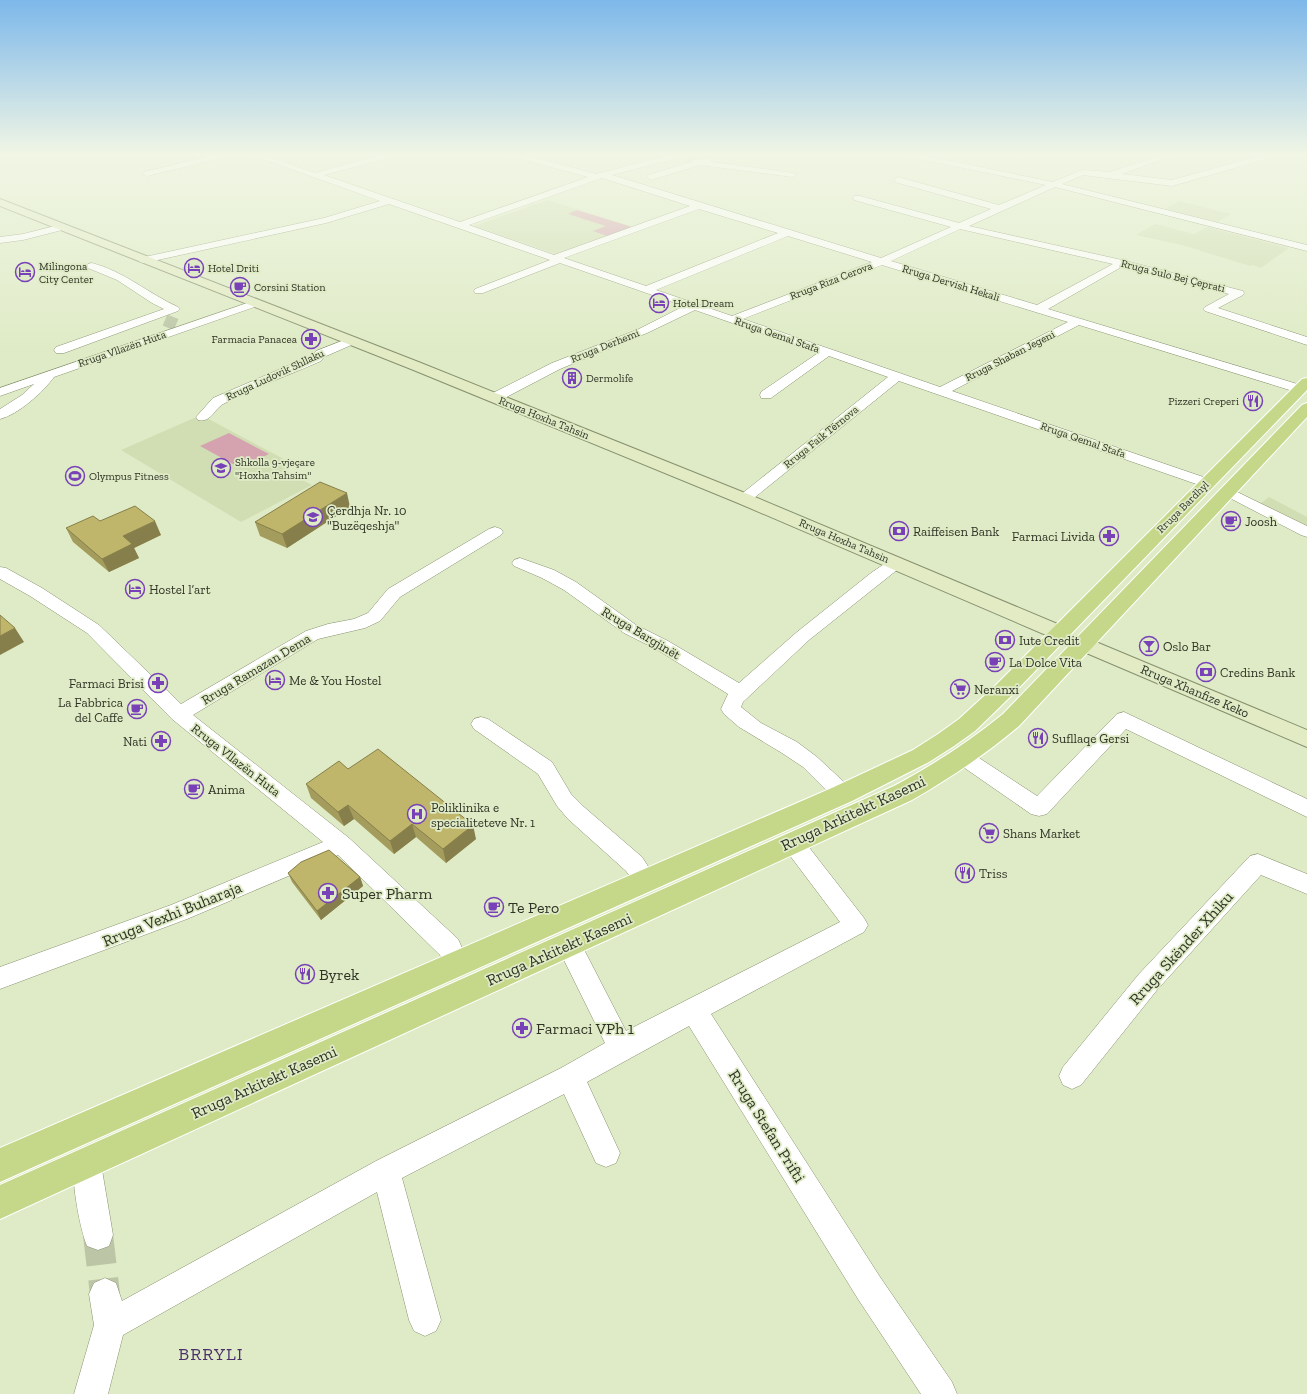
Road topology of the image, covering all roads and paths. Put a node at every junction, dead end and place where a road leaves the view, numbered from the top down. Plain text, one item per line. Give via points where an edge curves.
1 (45, 220) edge
2 (326, 220) edge
3 (445, 220) edge
4 (475, 220) edge
5 (661, 220) edge
6 (744, 220) edge
7 (937, 220) edge
8 (972, 220) edge
9 (1197, 220) edge
10 (460, 225) junction
11 (958, 226) junction
12 (63, 227) junction
13 (787, 233) junction
14 (0, 240) edge
15 (1307, 248) edge
16 (557, 259) junction
17 (144, 260) junction
18 (881, 262) junction
19 (1122, 263) junction
20 (92, 266) dead end
21 (646, 290) junction
22 (479, 291) dead end
23 (256, 303) junction
24 (694, 306) junction
25 (1039, 309) junction
26 (732, 320) junction
27 (1080, 321) junction
28 (352, 341) junction
29 (1307, 341) edge
30 (60, 350) dead end
31 (827, 352) junction
32 (52, 374) junction
33 (897, 376) junction
34 (1304, 385) edge
35 (941, 391) junction
36 (0, 392) edge
37 (766, 395) dead end
38 (494, 398) junction
39 (1307, 408) edge
40 (0, 415) edge
41 (203, 417) dead end
42 (1207, 483) junction
43 (1229, 492) junction
44 (744, 498) junction
45 (495, 532) dead end
46 (1307, 532) edge
47 (896, 563) junction
48 (520, 564) dead end
49 (0, 572) edge
50 (1072, 638) junction
51 (741, 693) junction
52 (179, 714) junction
53 (481, 724) dead end
54 (1307, 739) edge
55 (963, 757) junction
56 (843, 794) junction
57 (1307, 809) edge
58 (793, 843) junction
59 (342, 844) junction
60 (646, 880) junction
61 (1307, 884) edge
62 (568, 944) junction
63 (457, 964) junction
64 (0, 978) edge
65 (694, 1011) junction
66 (621, 1048) junction
67 (570, 1076) junction
68 (1072, 1076) dead end
69 (606, 1153) dead end
70 (86, 1164) junction
71 (0, 1166) edge
72 (386, 1171) junction
73 (0, 1202) edge
74 (98, 1235) tunnel mouth
75 (105, 1294) tunnel mouth
76 (425, 1320) dead end
77 (110, 1325) junction
78 (91, 1394) edge
79 (940, 1394) edge

1 - 12 main road, Rruga Hoxha Tahsin
2 - 17 street
3 - 10 street, Rruga Qemal Stafa
4 - 10 street
5 - 16 street
6 - 13 street, Rruga Dervish Hekali
7 - 11 street, Rruga Sulo Bej Çeprati
8 - 11 street, Rruga Riza Cerova
9 - 15 street
10 - 16 street, Rruga Qemal Stafa
11 - 18 street, Rruga Riza Cerova
11 - 19 street, Rruga Sulo Bej Çeprati
12 - 14 street
12 - 17 main road, Rruga Hoxha Tahsin
13 - 18 street, Rruga Dervish Hekali
13 - 21 street
16 - 21 street, Rruga Qemal Stafa
16 - 22 street
17 - 23 main road, Rruga Hoxha Tahsin
18 - 25 street, Rruga Dervish Hekali
18 - 26 street, Rruga Riza Cerova
19 - 25 street
19 - 29 street, Rruga Sulo Bej Çeprati via 1238,292 1209,309
20 - 30 street via 121,278 156,301 174,309 160,318
21 - 24 street, Rruga Qemal Stafa
23 - 28 main road, Rruga Hoxha Tahsin
23 - 32 street, Rruga Vllazën Huta via 180,327
24 - 26 street, Rruga Qemal Stafa
24 - 38 street, Rruga Derhemi via 643,331 553,367
25 - 27 street, Rruga Dervish Hekali
26 - 31 street, Rruga Qemal Stafa
27 - 34 street, Rruga Dervish Hekali
27 - 35 street, Rruga Shaban Jegeni
28 - 38 main road, Rruga Hoxha Tahsin
28 - 41 street, Rruga Ludovik Shllaku via 218,401
31 - 33 street, Rruga Qemal Stafa
31 - 37 street
32 - 36 street
32 - 40 street, Rruga Vllazën Huta via 21,404
33 - 35 street, Rruga Qemal Stafa
33 - 44 street, Rruga Faik Tërnova
34 - 42 main road, Rruga Bardhyl
35 - 42 street, Rruga Qemal Stafa
38 - 44 main road, Rruga Hoxha Tahsin
39 - 43 main road, Rruga Bardhyl
42 - 50 main road, Rruga Bardhyl
43 - 46 street
43 - 50 main road, Rruga Bardhyl
44 - 47 main road, Rruga Hoxha Tahsin
45 - 52 street, Rruga Ramazan Dema via 394,593 374,617 348,628 330,629 312,635
47 - 50 main road, Rruga Hoxha Tahsin
47 - 51 street via 803,636
48 - 51 street, Rruga Bargjinët via 548,574 570,586 630,629
49 - 52 street, Rruga Vllazën Huta via 93,629
50 - 54 main road, Rruga Xhanfize Keko
50 - 55 main road, Rruga Arkitekt Kasemi via 1011,720 982,745
50 - 56 main road, Rruga Arkitekt Kasemi via 967,725 922,756
51 - 56 street via 734,699 731,709 739,718 797,752 819,769
52 - 59 street, Rruga Vllazën Huta
53 - 60 street via 545,768 568,804 634,864
55 - 57 street via 1039,808 1124,719
55 - 58 main road, Rruga Arkitekt Kasemi via 903,792
56 - 60 main road, Rruga Arkitekt Kasemi
58 - 62 main road, Rruga Arkitekt Kasemi
58 - 65 street via 856,926
59 - 63 street, Rruga Vllazën Huta via 449,947
59 - 64 street, Rruga Vexhi Buharaja via 179,912
60 - 63 main road, Rruga Arkitekt Kasemi
61 - 68 street, Rruga Skënder Xhiku via 1258,863 1148,982
62 - 66 street
62 - 70 main road, Rruga Arkitekt Kasemi
63 - 71 main road, Rruga Arkitekt Kasemi
65 - 66 street
65 - 79 street, Rruga Stefan Prifti via 869,1288
66 - 67 street
67 - 69 street
67 - 72 street
70 - 73 main road, Rruga Arkitekt Kasemi
70 - 74 street
72 - 76 street
72 - 77 street
75 - 77 street
77 - 78 street

